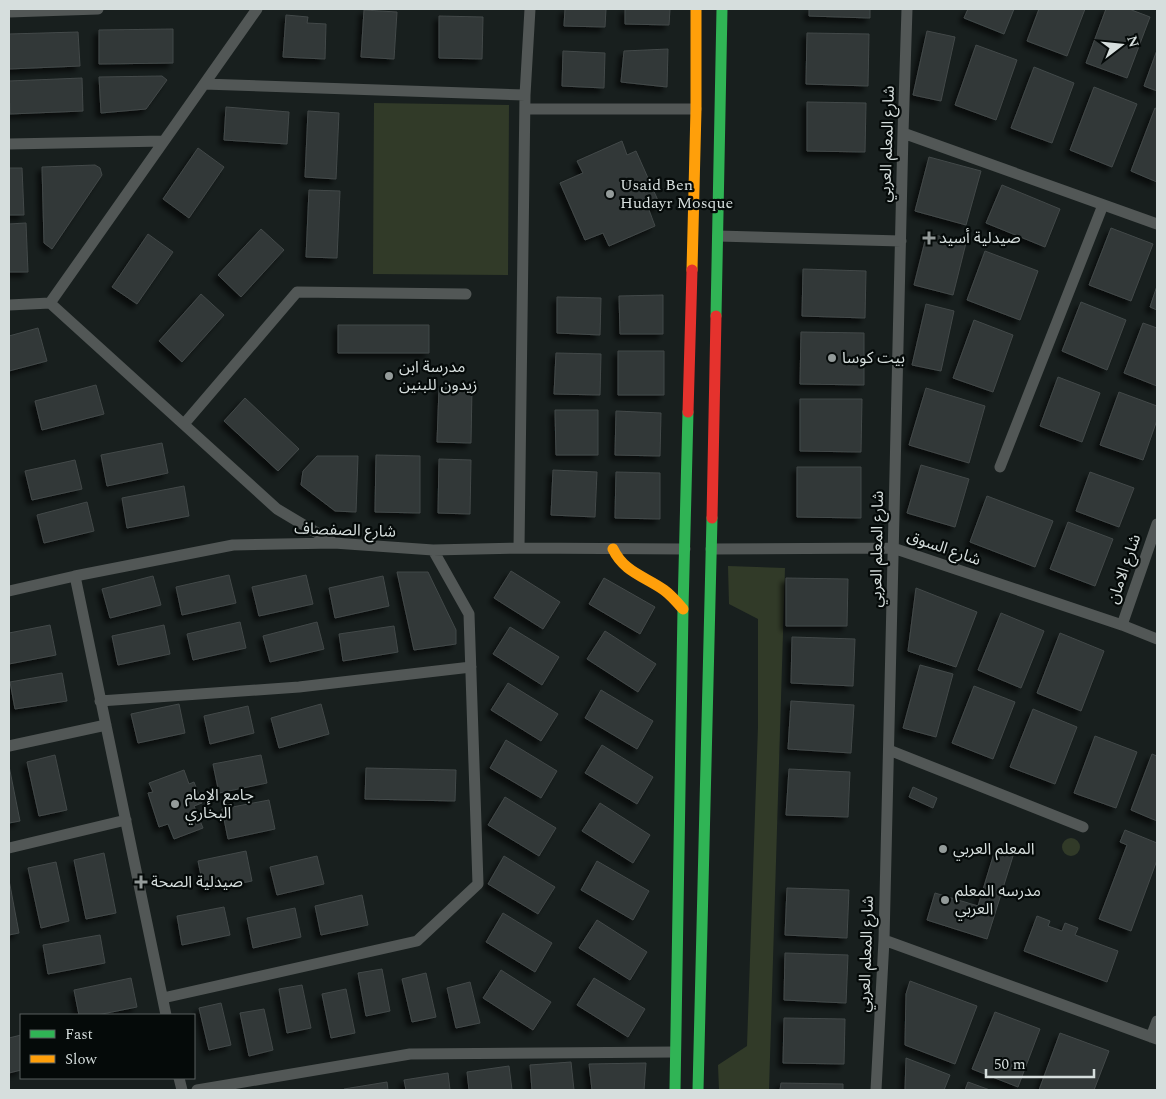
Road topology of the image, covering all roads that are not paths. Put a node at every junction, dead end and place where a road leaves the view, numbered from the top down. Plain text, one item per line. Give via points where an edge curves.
1 (98, 9) edge
2 (258, 9) edge
3 (530, 9) edge
4 (696, 9) edge
5 (722, 9) edge
6 (908, 9) edge
7 (9, 12) edge
8 (204, 84) junction
9 (525, 95) junction
10 (696, 108) junction
11 (525, 110) junction
12 (904, 133) junction
13 (164, 141) junction
14 (9, 144) edge
15 (1102, 205) junction
16 (1157, 224) edge
17 (718, 236) junction
18 (901, 241) junction
19 (466, 294) dead end
20 (50, 303) junction
21 (9, 305) edge
22 (184, 424) junction
23 (1000, 467) dead end
24 (1157, 524) edge
25 (334, 543) junction
26 (519, 548) junction
27 (893, 548) junction
28 (613, 549) junction
29 (684, 549) junction
30 (711, 549) junction
31 (433, 550) junction
32 (75, 576) junction
33 (9, 591) edge
34 (683, 609) junction
35 (1122, 625) junction
36 (1157, 638) edge
37 (471, 667) junction
38 (100, 701) junction
39 (106, 725) junction
40 (9, 746) edge
41 (888, 750) junction
42 (126, 820) junction
43 (1083, 827) dead end
44 (9, 848) edge
45 (884, 940) junction
46 (163, 998) junction
47 (166, 1014) edge
48 (1157, 1021) edge
49 (1154, 1038) edge
50 (676, 1052) junction
51 (197, 1090) edge
52 (675, 1090) edge
53 (698, 1090) edge
54 (876, 1090) edge

1 - 7 street
2 - 8 street
3 - 9 street
4 - 10 main road
5 - 17 main road
6 - 12 street, شارع المعلم العربي
8 - 9 street
8 - 13 street
9 - 11 street
10 - 11 street
10 - 29 main road
11 - 26 street
12 - 15 street
12 - 18 street, شارع المعلم العربي
13 - 14 street
13 - 20 street
15 - 16 street
15 - 23 street
17 - 18 street
17 - 30 main road
18 - 27 street, شارع المعلم العربي
19 - 22 street via 297,292
20 - 21 street
20 - 22 street
22 - 25 street via 277,509
24 - 35 street, شارع الامان
25 - 31 street, شارع الصفصاف
25 - 32 street, شارع الصفصاف via 234,545
26 - 28 street, شارع الصفصاف
26 - 31 street, شارع الصفصاف
27 - 30 street, شارع السوق
27 - 35 street, شارع السوق
27 - 41 street, شارع المعلم العربي
28 - 29 street, شارع الصفصاف
28 - 34 main road via 624,566 662,589
29 - 34 main road
30 - 53 main road
31 - 37 street via 469,614
32 - 33 street, شارع الصفصاف
32 - 38 street
34 - 50 main road
35 - 36 street, شارع السوق
37 - 38 street via 299,687
37 - 46 street via 478,884 417,941
38 - 39 street
39 - 40 street
39 - 42 street
41 - 43 street
41 - 45 street, شارع المعلم العربي
42 - 44 street
42 - 46 street
45 - 49 street
45 - 54 street, شارع المعلم العربي
46 - 47 street
48 - 49 street
50 - 51 street via 410,1054
50 - 52 main road

